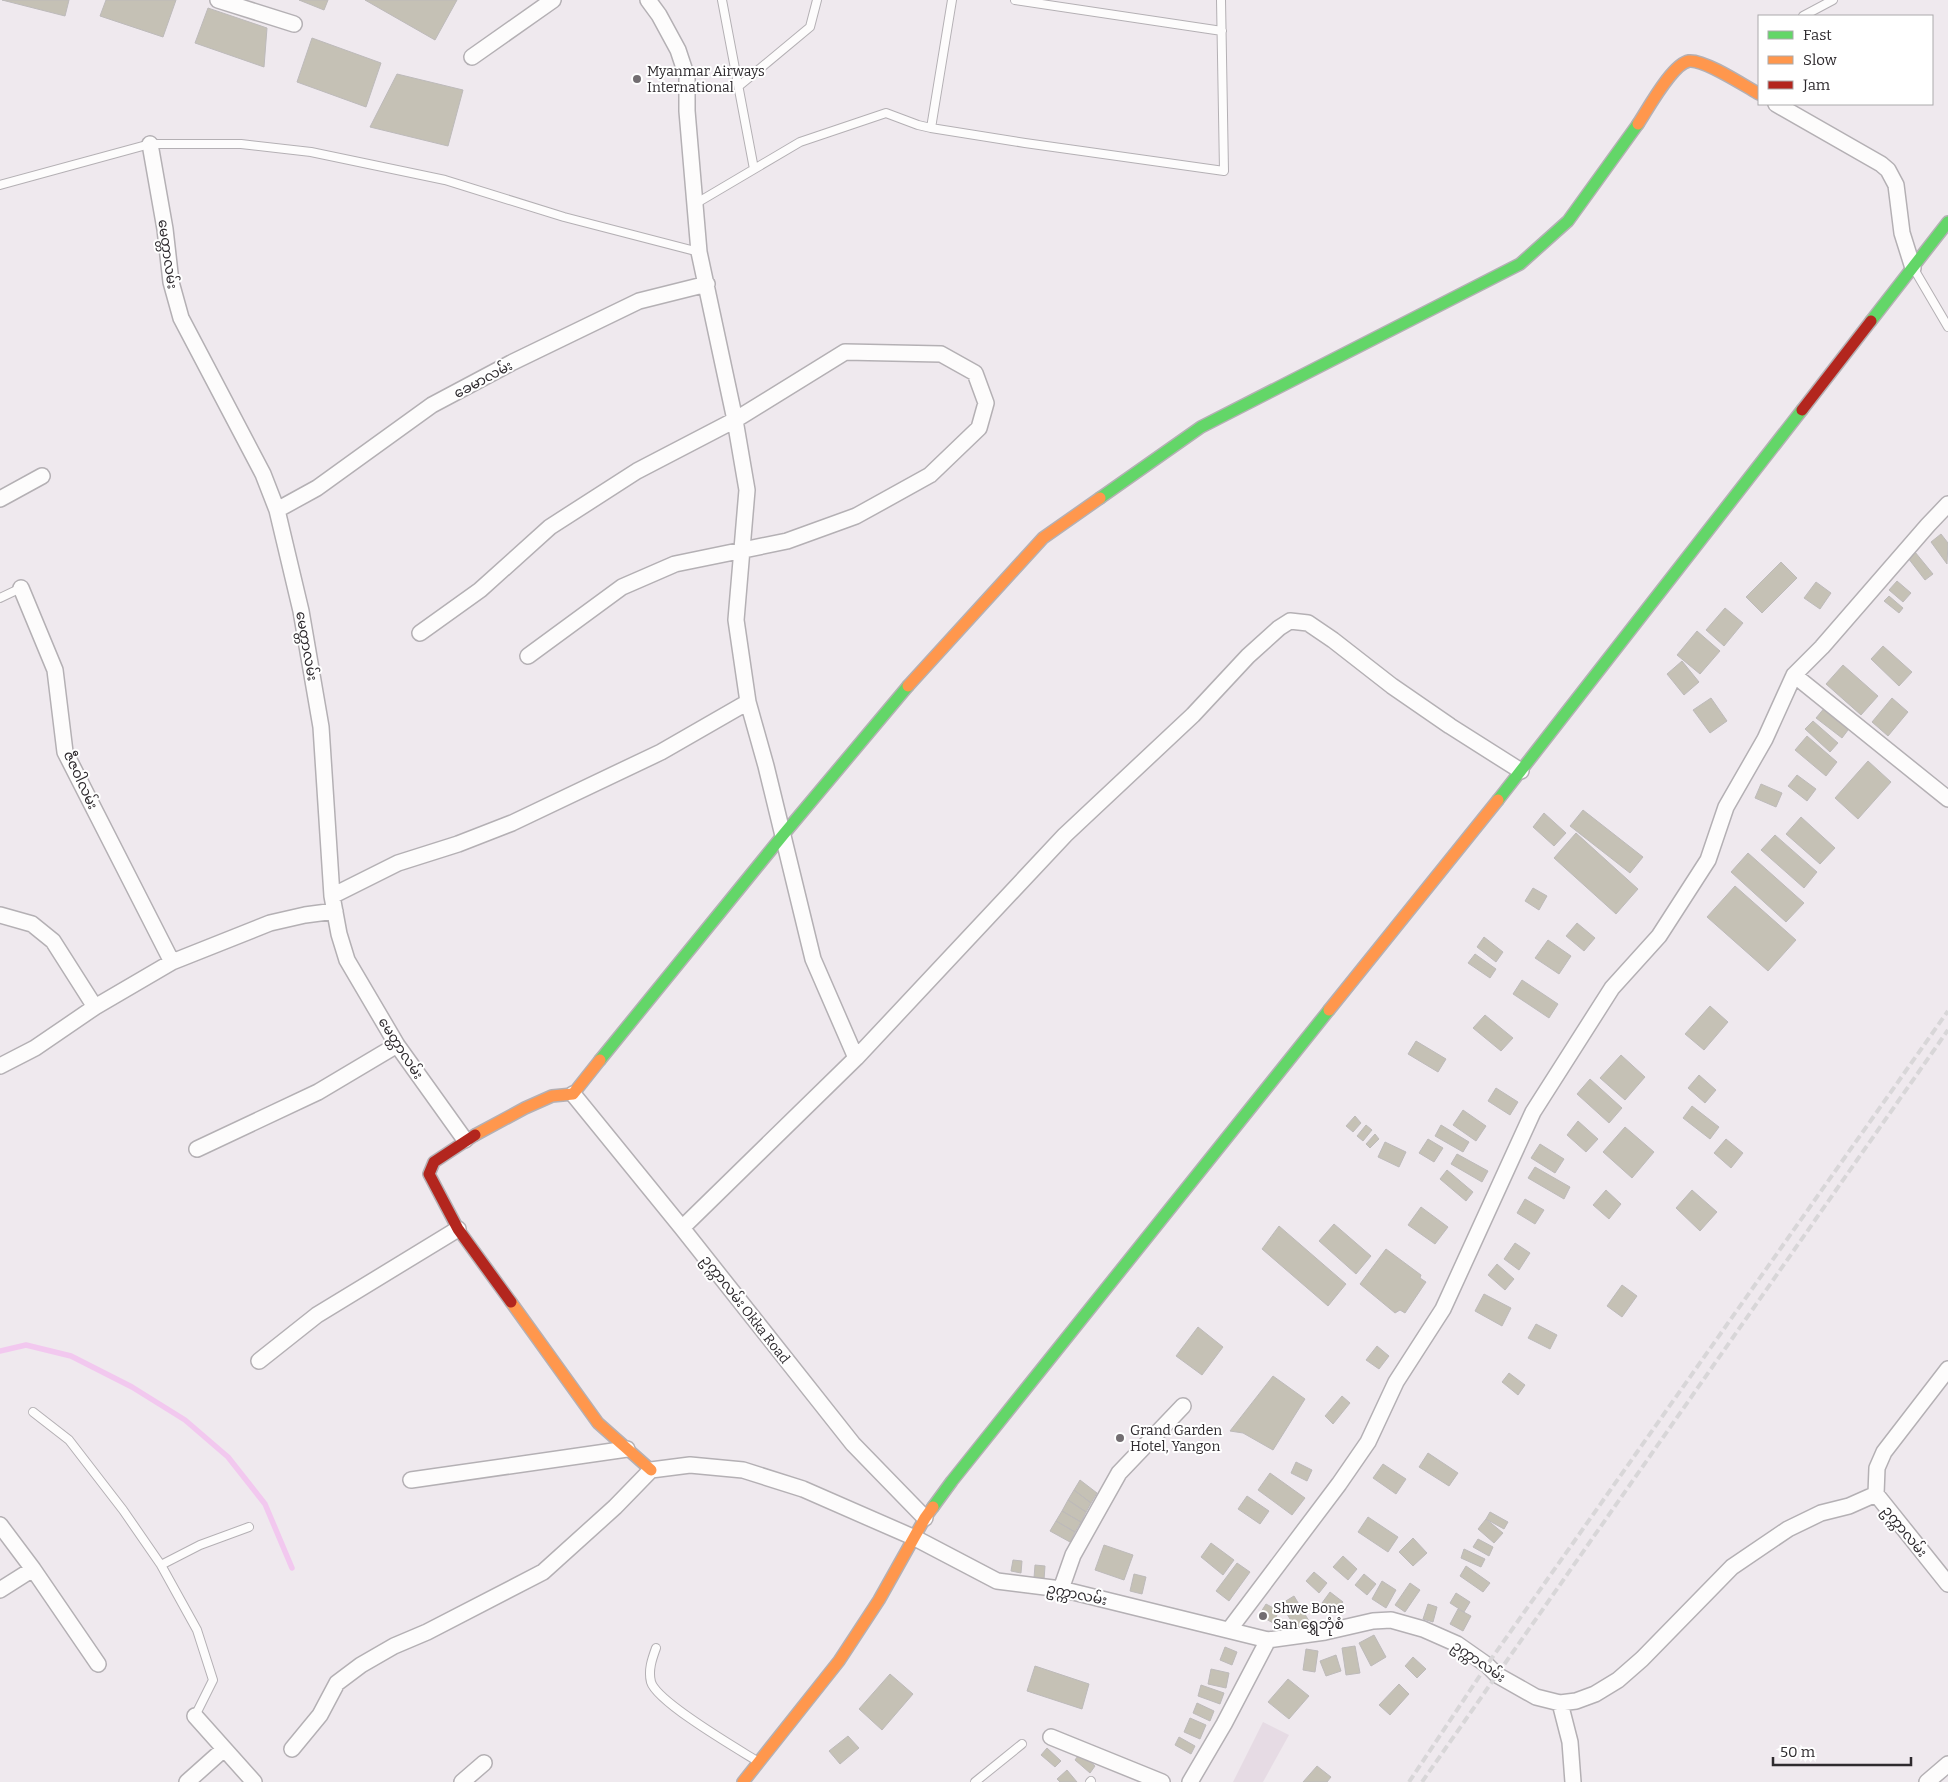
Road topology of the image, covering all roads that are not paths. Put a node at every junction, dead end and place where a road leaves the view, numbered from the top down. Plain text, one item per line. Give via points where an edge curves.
1 (218, 0) edge
2 (553, 0) edge
3 (648, 0) edge
4 (722, 0) edge
5 (817, 0) edge
6 (952, 0) edge
7 (1015, 0) edge
8 (1221, 0) edge
9 (1833, 0) edge
10 (1805, 15) edge
11 (294, 24) dead end
12 (1222, 32) junction
13 (472, 57) dead end
14 (739, 86) junction
15 (1758, 93) edge
16 (1778, 105) edge
17 (931, 128) junction
18 (150, 144) junction
19 (754, 169) junction
20 (0, 185) edge
21 (695, 204) junction
22 (1948, 222) edge
23 (699, 252) junction
24 (1913, 268) junction
25 (707, 284) junction
26 (1948, 327) edge
27 (735, 420) junction
28 (42, 476) dead end
29 (0, 499) edge
30 (1948, 504) edge
31 (277, 510) junction
32 (743, 549) junction
33 (21, 588) joint
34 (0, 598) edge
35 (420, 633) dead end
36 (528, 656) dead end
37 (1794, 675) junction
38 (748, 702) junction
39 (1522, 771) junction
40 (1948, 799) edge
41 (783, 835) junction
42 (332, 896) junction
43 (335, 911) junction
44 (0, 915) edge
45 (172, 962) junction
46 (95, 1007) junction
47 (397, 1045) junction
48 (856, 1058) junction
49 (0, 1066) edge
50 (573, 1094) junction
51 (464, 1140) junction
52 (197, 1149) dead end
53 (682, 1228) junction
54 (458, 1229) junction
55 (259, 1361) dead end
56 (1948, 1368) edge
57 (1183, 1406) dead end
58 (33, 1412) dead end
59 (627, 1449) junction
60 (651, 1470) junction
61 (412, 1480) dead end
62 (1876, 1494) junction
63 (925, 1518) junction
64 (0, 1524) edge
65 (249, 1527) dead end
66 (915, 1538) junction
67 (161, 1565) junction
68 (33, 1569) junction
69 (1948, 1584) edge
70 (0, 1590) edge
71 (1062, 1590) junction
72 (1229, 1630) junction
73 (1268, 1640) junction
74 (656, 1648) dead end
75 (98, 1664) dead end
76 (1560, 1703) junction
77 (195, 1716) joint
78 (1051, 1737) dead end
79 (1022, 1744) dead end
80 (224, 1749) junction
81 (292, 1749) dead end
82 (758, 1762) junction
83 (484, 1763) dead end
84 (1948, 1764) edge
85 (747, 1780) edge
86 (188, 1782) edge
87 (254, 1782) edge
88 (462, 1782) edge
89 (975, 1782) edge
90 (1162, 1782) edge
91 (1190, 1782) edge
92 (1573, 1782) edge
93 (1927, 1782) edge

1 - 11 street
2 - 13 street
3 - 21 street via 678,50 686,77
4 - 14 lane
5 - 14 lane via 810,27
6 - 17 lane
7 - 12 lane
8 - 12 lane
9 - 10 lane
12 - 17 lane via 1224,171
14 - 19 lane
15 - 41 street via 1704,64 1692,61 1677,67 1568,221 1520,264 1200,427 1043,538 913,680
16 - 24 street via 1888,170 1896,185 1902,233
17 - 19 lane via 886,113 800,142
18 - 20 lane
18 - 23 lane via 240,144 311,152 445,180 564,218
18 - 31 street, မေတ္တာလမ်း via 171,282 181,318 263,474
19 - 21 lane
21 - 23 street
22 - 24 street
23 - 25 street
24 - 26 lane
24 - 39 street
25 - 27 street
25 - 31 street, ခေမာလမ်း via 640,302 511,363 432,405 317,488
27 - 32 street via 747,490
27 - 32 street via 845,352 941,354 975,374 986,403 978,428 930,475 856,516 787,541
27 - 35 street via 637,472 550,527 480,590
28 - 29 street
30 - 37 street via 1822,648
31 - 42 street, မေတ္တာလမ်း via 301,611 321,727
32 - 36 street via 675,564 622,587
32 - 38 street via 736,620
33 - 34 lane
33 - 45 street, ဇီဇဝါလမ်း via 55,670 65,752
37 - 40 street
37 - 72 street via 1765,739 1726,807 1708,860 1659,936 1612,988 1532,1112 1443,1309 1396,1382 1368,1442
38 - 41 street
38 - 42 street via 661,752 512,823 398,863
39 - 48 street via 1392,686 1308,623 1290,621 1248,656 1193,715 1065,835
39 - 63 street
41 - 48 street via 813,959
41 - 50 street
42 - 43 street, မေတ္တာလမ်း
43 - 45 street via 270,924
43 - 47 street, မေတ္တာလမ်း via 348,960
44 - 46 street via 32,924 52,941
45 - 46 street
46 - 49 street via 35,1048
47 - 51 street, မေတ္တာလမ်း
47 - 52 street via 318,1092
48 - 53 street
50 - 51 street via 552,1096
50 - 53 street, ဥက္ကာလမ်း Okka Road
51 - 54 street via 434,1162 429,1174
53 - 63 street, ဥက္ကာလမ်း Okka Road via 853,1444
54 - 55 street via 318,1315
54 - 59 street via 598,1423
56 - 62 street via 1884,1452 1877,1468
57 - 71 street via 1119,1473 1073,1556
58 - 67 lane via 70,1440
59 - 60 street
59 - 61 street
60 - 66 street, ဥက္ကာလမ်း via 690,1465 744,1470 802,1488
60 - 81 street via 543,1572 394,1646 337,1683 320,1715
62 - 69 street, ဥက္ကာလမ်း
62 - 76 street, ဥက္ကာလမ်း via 1849,1506 1821,1513 1788,1529 1732,1567 1618,1680 1596,1694
63 - 66 street
64 - 68 street
65 - 67 lane via 200,1545
66 - 71 street, ဥက္ကာလမ်း via 997,1581
66 - 82 street via 839,1661
67 - 77 lane via 197,1630 213,1680
68 - 70 street
68 - 75 street
71 - 72 street, ဥက္ကာလမ်း
72 - 73 street, ဥက္ကာလမ်း
73 - 76 street, ဥက္ကာလမ်း via 1391,1620 1457,1644 1497,1675 1536,1697
73 - 91 street
74 - 82 lane via 650,1666 651,1683 662,1696
76 - 92 street via 1570,1742
77 - 80 street
78 - 90 street
79 - 89 lane
80 - 86 street
80 - 87 street
82 - 85 street
83 - 88 street
84 - 93 street

